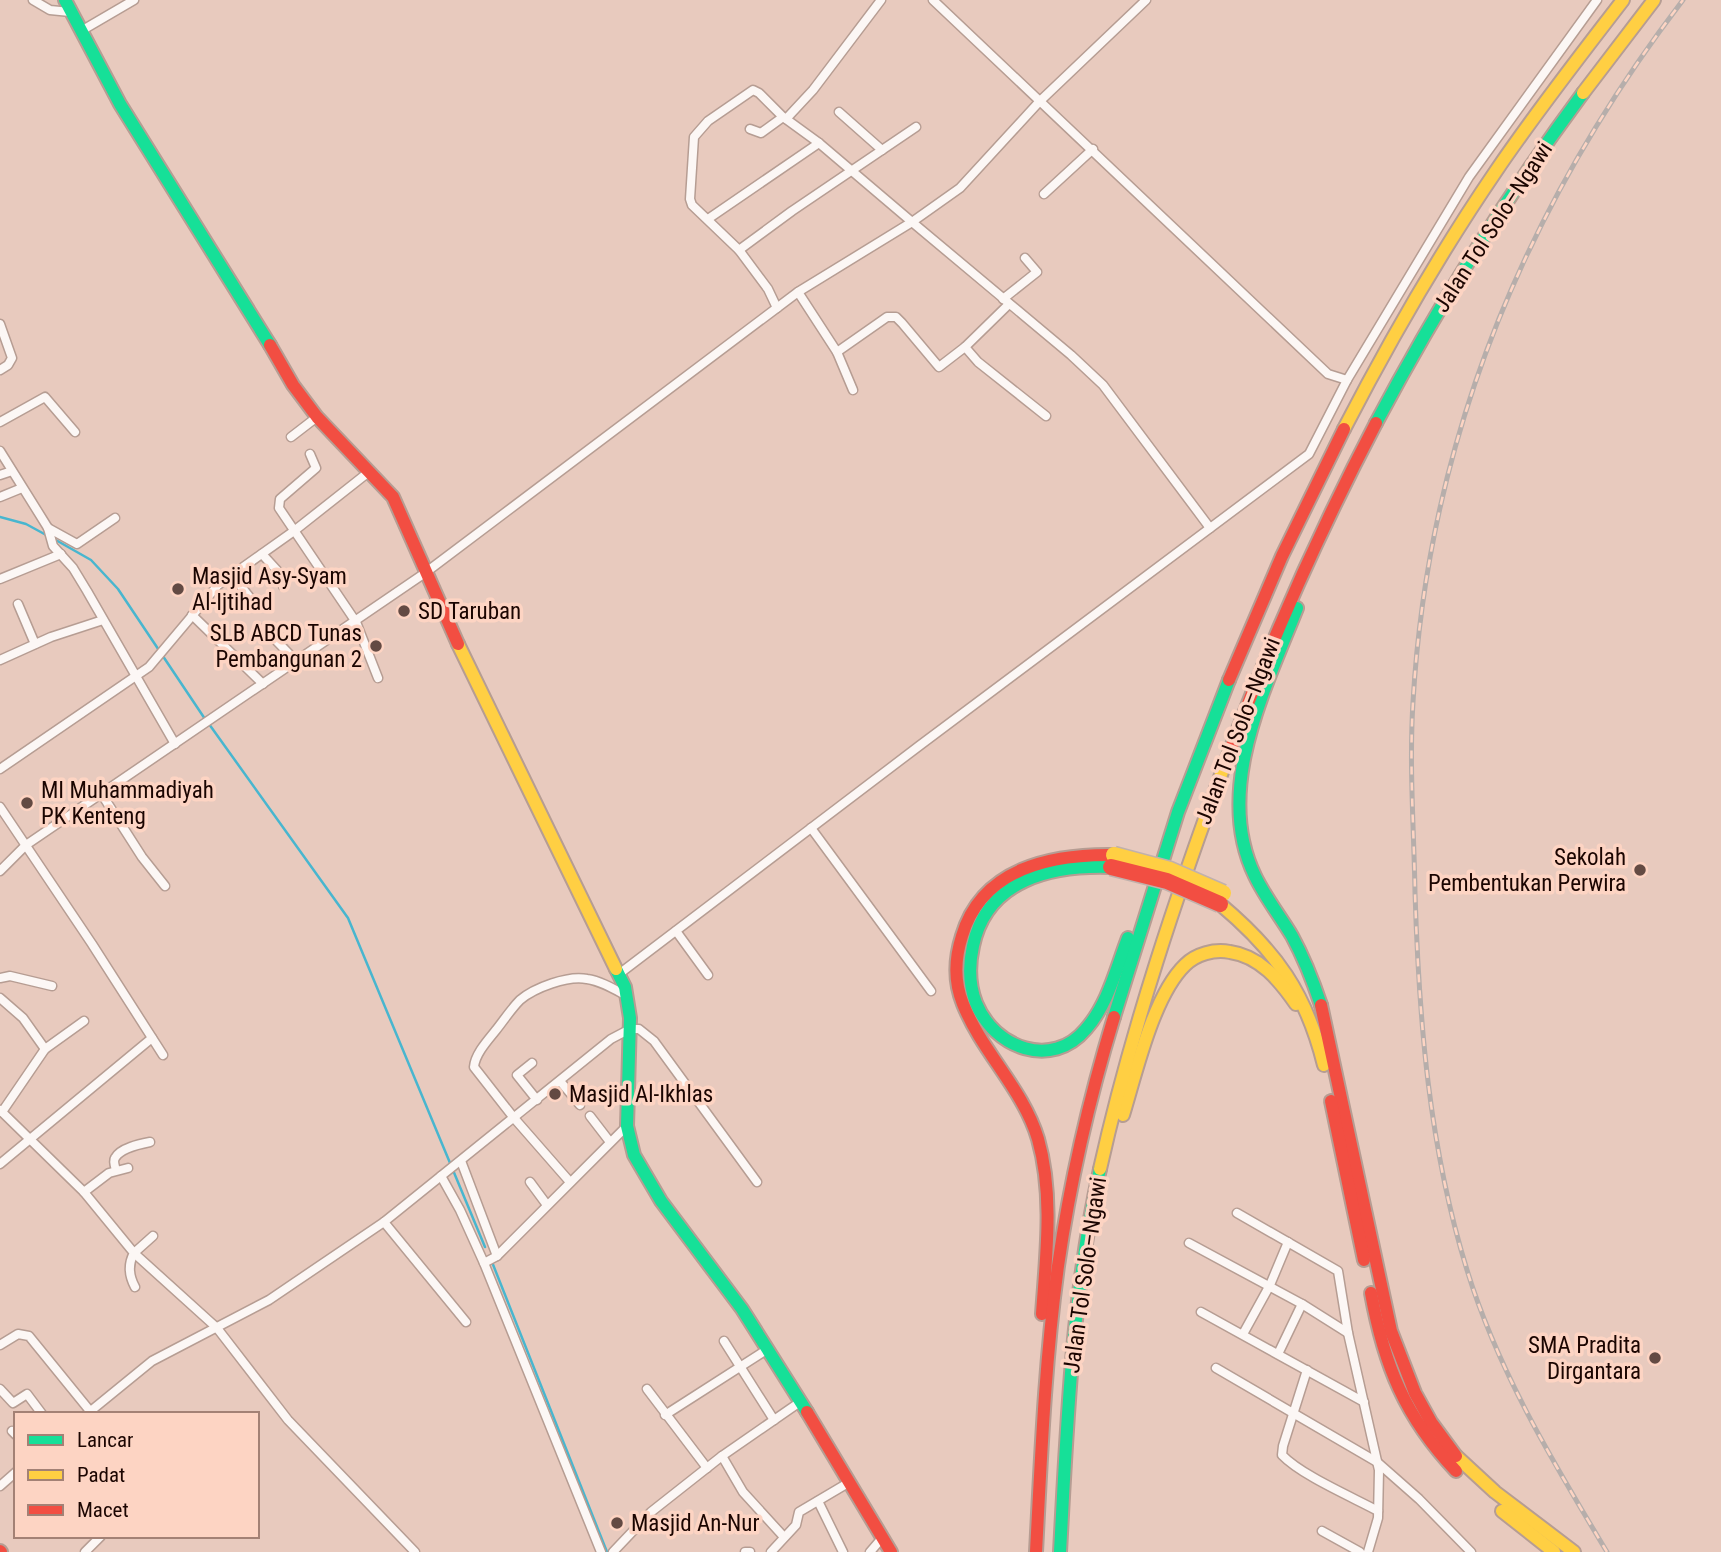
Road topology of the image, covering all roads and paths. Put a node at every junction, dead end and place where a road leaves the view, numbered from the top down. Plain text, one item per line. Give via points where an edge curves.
1 (33, 0) edge
2 (134, 0) edge
3 (881, 0) edge
4 (933, 0) edge
5 (1146, 0) edge
6 (1597, 0) edge
7 (1623, 0) edge
8 (1654, 0) edge
9 (68, 6) edge
10 (81, 31) junction
11 (1039, 102) junction
12 (839, 112) dead end
13 (785, 118) junction
14 (916, 127) dead end
15 (750, 129) dead end
16 (819, 143) junction
17 (1093, 149) junction
18 (882, 150) junction
19 (851, 171) junction
20 (1044, 194) dead end
21 (708, 219) junction
22 (912, 222) junction
23 (739, 250) junction
24 (1025, 258) dead end
25 (799, 292) junction
26 (1006, 302) junction
27 (777, 308) junction
28 (0, 324) edge
29 (965, 347) junction
30 (837, 352) junction
31 (0, 370) edge
32 (1347, 380) junction
33 (852, 390) dead end
34 (1046, 416) dead end
35 (317, 417) junction
36 (0, 422) edge
37 (75, 432) dead end
38 (291, 437) dead end
39 (0, 452) edge
40 (310, 454) dead end
41 (12, 471) junction
42 (370, 471) junction
43 (0, 475) edge
44 (22, 488) junction
45 (1341, 491) junction
46 (0, 497) edge
47 (115, 518) dead end
48 (1210, 528) junction
49 (294, 531) junction
50 (51, 535) junction
51 (61, 554) junction
52 (262, 554) junction
53 (425, 573) junction
54 (232, 575) junction
55 (0, 579) edge
56 (283, 586) dead end
57 (251, 599) dead end
58 (18, 604) dead end
59 (192, 615) junction
60 (103, 620) junction
61 (356, 622) junction
62 (264, 628) dead end
63 (34, 644) junction
64 (0, 660) edge
65 (296, 661) junction
66 (137, 676) junction
67 (378, 678) dead end
68 (263, 684) junction
69 (175, 744) junction
70 (0, 769) edge
71 (1187, 786) junction
72 (102, 793) junction
73 (0, 807) edge
74 (811, 828) junction
75 (26, 845) junction
76 (1112, 861) junction
77 (0, 870) edge
78 (166, 886) dead end
79 (676, 931) junction
80 (619, 974) junction
81 (708, 975) dead end
82 (0, 978) edge
83 (52, 986) dead end
84 (931, 991) dead end
85 (627, 996) junction
86 (0, 998) edge
87 (84, 1021) dead end
88 (630, 1029) junction
89 (152, 1038) junction
90 (45, 1049) junction
91 (1327, 1054) junction
92 (163, 1055) dead end
93 (532, 1063) dead end
94 (560, 1081) junction
95 (537, 1100) junction
96 (580, 1105) dead end
97 (1, 1111) edge
98 (590, 1116) dead end
99 (514, 1118) junction
100 (627, 1126) junction
101 (32, 1139) junction
102 (150, 1142) dead end
103 (610, 1142) junction
104 (459, 1162) junction
105 (0, 1164) edge
106 (128, 1168) dead end
107 (116, 1170) junction
108 (441, 1176) junction
109 (530, 1182) dead end
110 (570, 1182) junction
111 (757, 1182) dead end
112 (84, 1192) junction
113 (547, 1205) junction
114 (1237, 1213) dead end
115 (384, 1222) junction
116 (153, 1236) dead end
117 (1288, 1242) junction
118 (1189, 1243) dead end
119 (134, 1253) junction
120 (491, 1260) junction
121 (1082, 1271) junction
122 (1270, 1285) junction
123 (135, 1287) dead end
124 (1303, 1304) junction
125 (1201, 1312) dead end
126 (466, 1322) dead end
127 (217, 1328) junction
128 (1348, 1333) junction
129 (1243, 1334) junction
130 (724, 1341) dead end
131 (0, 1345) edge
132 (768, 1349) junction
133 (1278, 1354) junction
134 (739, 1366) junction
135 (1216, 1368) dead end
136 (1307, 1370) junction
137 (0, 1389) edge
138 (647, 1389) dead end
139 (800, 1402) junction
140 (1364, 1402) junction
141 (40, 1412) edge
142 (88, 1412) edge
143 (90, 1412) edge
144 (1294, 1412) junction
145 (666, 1415) junction
146 (774, 1420) junction
147 (1041, 1439) junction
148 (722, 1456) junction
149 (1377, 1462) junction
150 (707, 1468) junction
151 (848, 1483) junction
152 (818, 1501) junction
153 (1378, 1511) junction
154 (1322, 1531) dead end
155 (99, 1538) edge
156 (782, 1539) junction
157 (886, 1545) edge
158 (616, 1550) edge
159 (87, 1551) edge
160 (415, 1552) edge
161 (601, 1552) edge
162 (771, 1552) edge
163 (786, 1552) edge
164 (843, 1552) edge
165 (870, 1552) edge
166 (1036, 1552) edge
167 (1060, 1552) edge
168 (1360, 1552) edge
169 (1368, 1552) edge
170 (1471, 1552) edge
171 (1554, 1552) edge
172 (1574, 1552) edge

1 - 9 street via 50,10
2 - 10 street
3 - 13 street via 813,90
4 - 11 street
5 - 11 street
6 - 32 street via 1469,177
7 - 71 main road, Jalan Tol Solo–Ngawi via 1478,198 1368,385 1284,550
8 - 45 main road, Jalan Tol Solo–Ngawi via 1494,219 1396,384
9 - 10 main road
10 - 35 main road via 118,99
11 - 17 street
11 - 22 street via 965,184
12 - 18 street
13 - 15 street via 763,133
13 - 16 street
13 - 21 street via 751,90 696,134 690,201
14 - 18 street
16 - 19 street
16 - 21 street
17 - 20 street
17 - 32 street via 1328,374
18 - 19 street
19 - 22 street
19 - 23 street
21 - 23 street
22 - 25 street
22 - 26 street
23 - 27 street
24 - 26 street via 1037,272
25 - 27 street
25 - 30 street
26 - 29 street
26 - 48 street via 1099,382
27 - 53 street
28 - 31 street via 12,358
29 - 30 street via 939,367 891,316
29 - 34 street
30 - 33 street
32 - 48 street via 1309,454
35 - 38 street
35 - 42 main road
36 - 37 street via 45,397
39 - 41 street
40 - 49 street via 316,468 278,503
41 - 43 street
41 - 44 street
42 - 49 street
42 - 53 main road via 393,497
44 - 46 street
44 - 50 street
45 - 91 main road via 1267,687 1242,767 1238,811 1249,862 1307,967 1323,1012
45 - 121 main road, Jalan Tol Solo–Ngawi via 1284,611 1211,796 1119,1091
47 - 50 street via 78,544
48 - 74 street
49 - 52 street
49 - 61 street
50 - 51 street via 53,547
51 - 55 street
51 - 60 street
52 - 54 street
52 - 56 street via 284,578
53 - 61 street
53 - 80 main road
54 - 57 street
54 - 59 street
58 - 63 street
59 - 66 street via 162,654
59 - 68 street
60 - 63 street
60 - 66 street
61 - 65 street
61 - 67 street
62 - 65 street
63 - 64 street
65 - 68 street
66 - 69 street
66 - 70 street
68 - 69 street
69 - 72 street
71 - 76 main road via 1096,1016 1073,1042 1060,1049 1033,1052 1006,1041 986,1022 972,990 970,950 980,923 999,897 1033,877
71 - 147 main road, Jalan Tol Solo–Ngawi via 1122,988 1074,1172 1048,1340
72 - 75 street
72 - 78 street
73 - 75 street
74 - 79 street
74 - 84 street
75 - 77 street
75 - 89 street
76 - 91 main road, bridge via 1222,898 1292,977
76 - 147 main road via 1091,854 1038,862 1000,880 969,918 957,958 965,1009 1027,1112 1044,1166 1047,1236
79 - 80 street
79 - 81 street
80 - 85 main road
82 - 83 street
85 - 88 main road
85 - 99 street via 580,978 536,991 512,1008 474,1067
86 - 90 street via 23,1018
87 - 90 street
88 - 94 street
88 - 100 main road
88 - 111 street via 639,1029 654,1041
89 - 92 street
89 - 101 street
90 - 97 street
91 - 121 main road via 1276,977 1249,956 1216,950 1184,966 1163,1000 1122,1117
91 - 171 main road via 1385,1356 1404,1400 1451,1466
91 - 172 main road via 1379,1284 1397,1354 1413,1392 1473,1474
93 - 95 street via 517,1075
94 - 95 street
94 - 96 street
95 - 99 street
97 - 101 street
98 - 103 street
99 - 104 street
99 - 110 street
100 - 103 street
100 - 132 main road via 634,1155 661,1201
101 - 105 street
101 - 112 street
102 - 107 street via 117,1156
103 - 110 street
104 - 108 street
104 - 120 street
106 - 107 street
107 - 112 street
108 - 115 street
108 - 120 street
109 - 113 street
110 - 113 street
112 - 119 street
113 - 120 street
114 - 117 street
115 - 126 street
115 - 127 street via 269,1300
116 - 119 street
117 - 122 street
117 - 128 street via 1338,1270
118 - 122 street
119 - 123 street via 130,1274
119 - 127 street
120 - 161 street
121 - 167 main road, Jalan Tol Solo–Ngawi
122 - 124 street
122 - 129 street
124 - 128 street
124 - 133 street
125 - 129 street
127 - 143 street via 152,1362
127 - 160 street via 288,1420
128 - 140 street
129 - 133 street
130 - 134 street
131 - 142 street via 18,1334 29,1336
132 - 134 street
132 - 139 main road
133 - 136 street
134 - 145 street
134 - 146 street
135 - 144 street
136 - 140 street
136 - 144 street
137 - 141 street via 13,1403 27,1395
138 - 145 street
139 - 146 street
139 - 151 main road
140 - 149 street
144 - 149 street
144 - 153 street via 1284,1457
145 - 150 street
146 - 148 street
147 - 166 main road, Jalan Tol Solo–Ngawi
148 - 150 street
148 - 156 street via 743,1492
149 - 153 street
149 - 170 street
150 - 158 street via 641,1521
151 - 152 street
151 - 157 main road
152 - 156 street via 799,1512 796,1525
152 - 164 street
153 - 169 street
154 - 168 street
155 - 159 street
156 - 162 street
156 - 163 street
157 - 165 street

